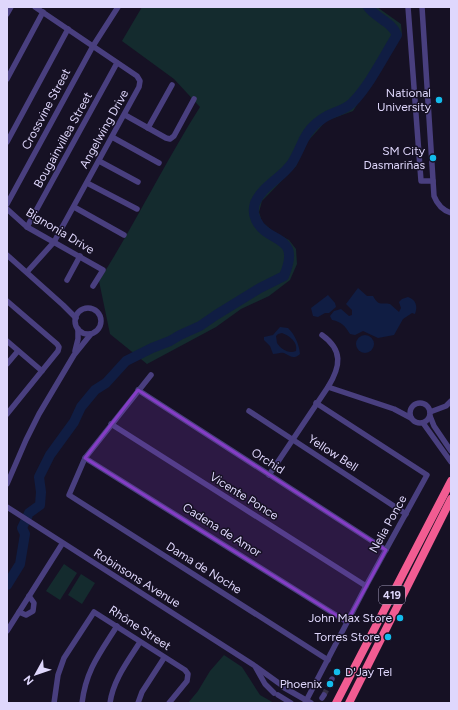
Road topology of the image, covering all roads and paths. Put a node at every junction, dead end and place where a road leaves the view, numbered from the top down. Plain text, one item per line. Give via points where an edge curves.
1 (11, 7) edge
2 (35, 7) edge
3 (118, 7) edge
4 (408, 7) edge
5 (422, 7) edge
6 (43, 12) junction
7 (7, 14) edge
8 (68, 29) junction
9 (93, 46) junction
10 (117, 63) junction
11 (7, 79) edge
12 (172, 85) dead end
13 (194, 99) dead end
14 (125, 115) junction
15 (148, 128) junction
16 (112, 137) junction
17 (7, 142) edge
18 (99, 161) junction
19 (159, 163) dead end
20 (433, 181) junction
21 (138, 182) dead end
22 (87, 183) junction
23 (7, 204) edge
24 (74, 207) junction
25 (7, 209) edge
26 (137, 209) dead end
27 (451, 213) edge
28 (28, 227) junction
29 (124, 235) dead end
30 (54, 242) junction
31 (7, 255) edge
32 (80, 256) junction
33 (27, 272) junction
34 (67, 280) dead end
35 (93, 286) dead end
36 (7, 301) edge
37 (63, 305) junction
38 (80, 312) junction
39 (76, 318) junction
40 (78, 329) junction
41 (91, 334) junction
42 (322, 335) dead end
43 (7, 341) edge
44 (18, 350) junction
45 (74, 355) junction
46 (7, 364) edge
47 (42, 371) junction
48 (151, 375) dead end
49 (328, 387) junction
50 (138, 390) junction
51 (451, 401) edge
52 (316, 404) junction
53 (394, 409) junction
54 (249, 411) dead end
55 (410, 411) junction
56 (7, 414) edge
57 (430, 414) junction
58 (411, 418) junction
59 (423, 423) junction
60 (111, 424) junction
61 (292, 440) junction
62 (442, 440) junction
63 (437, 444) junction
64 (451, 452) edge
65 (85, 458) junction
66 (451, 462) edge
67 (269, 475) junction
68 (451, 480) edge
69 (7, 484) edge
70 (451, 499) edge
71 (7, 507) edge
72 (406, 514) junction
73 (62, 544) junction
74 (386, 550) junction
75 (366, 586) junction
76 (29, 596) junction
77 (19, 612) junction
78 (347, 622) junction
79 (117, 626) junction
80 (7, 631) edge
81 (140, 642) junction
82 (164, 658) junction
83 (328, 660) junction
84 (255, 666) junction
85 (307, 702) edge
86 (54, 703) edge
87 (82, 703) edge
88 (110, 703) edge
89 (138, 703) edge
90 (169, 703) edge
91 (291, 703) edge
92 (336, 703) edge
93 (349, 703) edge

1 - 7 street
2 - 6 street, Angelwing Drive
3 - 9 street, Crossvine Street
4 - 20 street via 421,181
5 - 20 street
6 - 8 street, Angelwing Drive
6 - 11 street
8 - 9 street, Angelwing Drive
8 - 17 street
9 - 10 street, Angelwing Drive
9 - 23 street, Crossvine Street
10 - 14 street, Angelwing Drive via 137,76 140,81
10 - 28 street, Bougainvillea Street
12 - 15 street
13 - 15 street via 172,138 168,139
14 - 15 street
14 - 16 street, Angelwing Drive
16 - 18 street, Angelwing Drive
16 - 19 street
18 - 21 street
18 - 22 street, Angelwing Drive
20 - 27 street via 436,201 443,210
22 - 24 street, Angelwing Drive
22 - 26 street
24 - 29 street
24 - 30 street, Angelwing Drive
25 - 28 street, Bignonia Drive
28 - 30 street, Bignonia Drive
30 - 32 street, Bignonia Drive
30 - 33 street, Angelwing Drive
31 - 33 street
32 - 34 street
32 - 35 street, Bignonia Drive via 103,270
33 - 37 street
36 - 47 street via 59,347
37 - 38 street
37 - 39 street
38 - 39 street
38 - 41 street via 92,309 99,314 100,326
39 - 40 street
40 - 41 street
40 - 45 street
41 - 45 street
42 - 49 street via 334,345 338,356 336,372
43 - 44 street
44 - 46 street
44 - 47 street
45 - 69 street via 26,440
47 - 56 street
48 - 50 street
49 - 52 street
49 - 53 street
50 - 60 street
50 - 67 street, Orchid
51 - 57 street
52 - 61 street
52 - 72 street, Nelia Ponce via 427,475
53 - 55 street
53 - 58 street
54 - 61 street, Yellow Bell
55 - 57 street via 413,405 419,403 430,409
55 - 58 street
57 - 59 street
57 - 62 street
58 - 59 street
59 - 63 street
60 - 65 street
60 - 75 street, Vicente Ponce
61 - 67 street
61 - 72 street, Yellow Bell
62 - 63 street
62 - 64 street
63 - 66 street
65 - 78 street, Cadena de Amor
65 - 83 street, Dama de Noche via 69,495
67 - 74 street, Orchid
68 - 92 highway, 419
70 - 93 highway, 419
71 - 73 street, Robinsons Avenue
72 - 74 street, Nelia Ponce
73 - 76 street
73 - 84 street, Robinsons Avenue
74 - 75 street, Nelia Ponce
75 - 78 street, Nelia Ponce
76 - 77 street
76 - 77 street via 34,603 33,611 26,615
77 - 80 street
78 - 83 street, Nelia Ponce
79 - 81 street, Rhône Street
79 - 86 street, Rhône Street via 94,612 64,658 58,675
79 - 87 street via 90,669
81 - 82 street, Rhône Street
81 - 88 street via 115,683
82 - 89 street via 142,692
82 - 90 street, Rhône Street via 188,674 187,681
83 - 85 street, Nelia Ponce
84 - 85 street, Robinsons Avenue
84 - 91 street, Robinsons Avenue via 265,684

